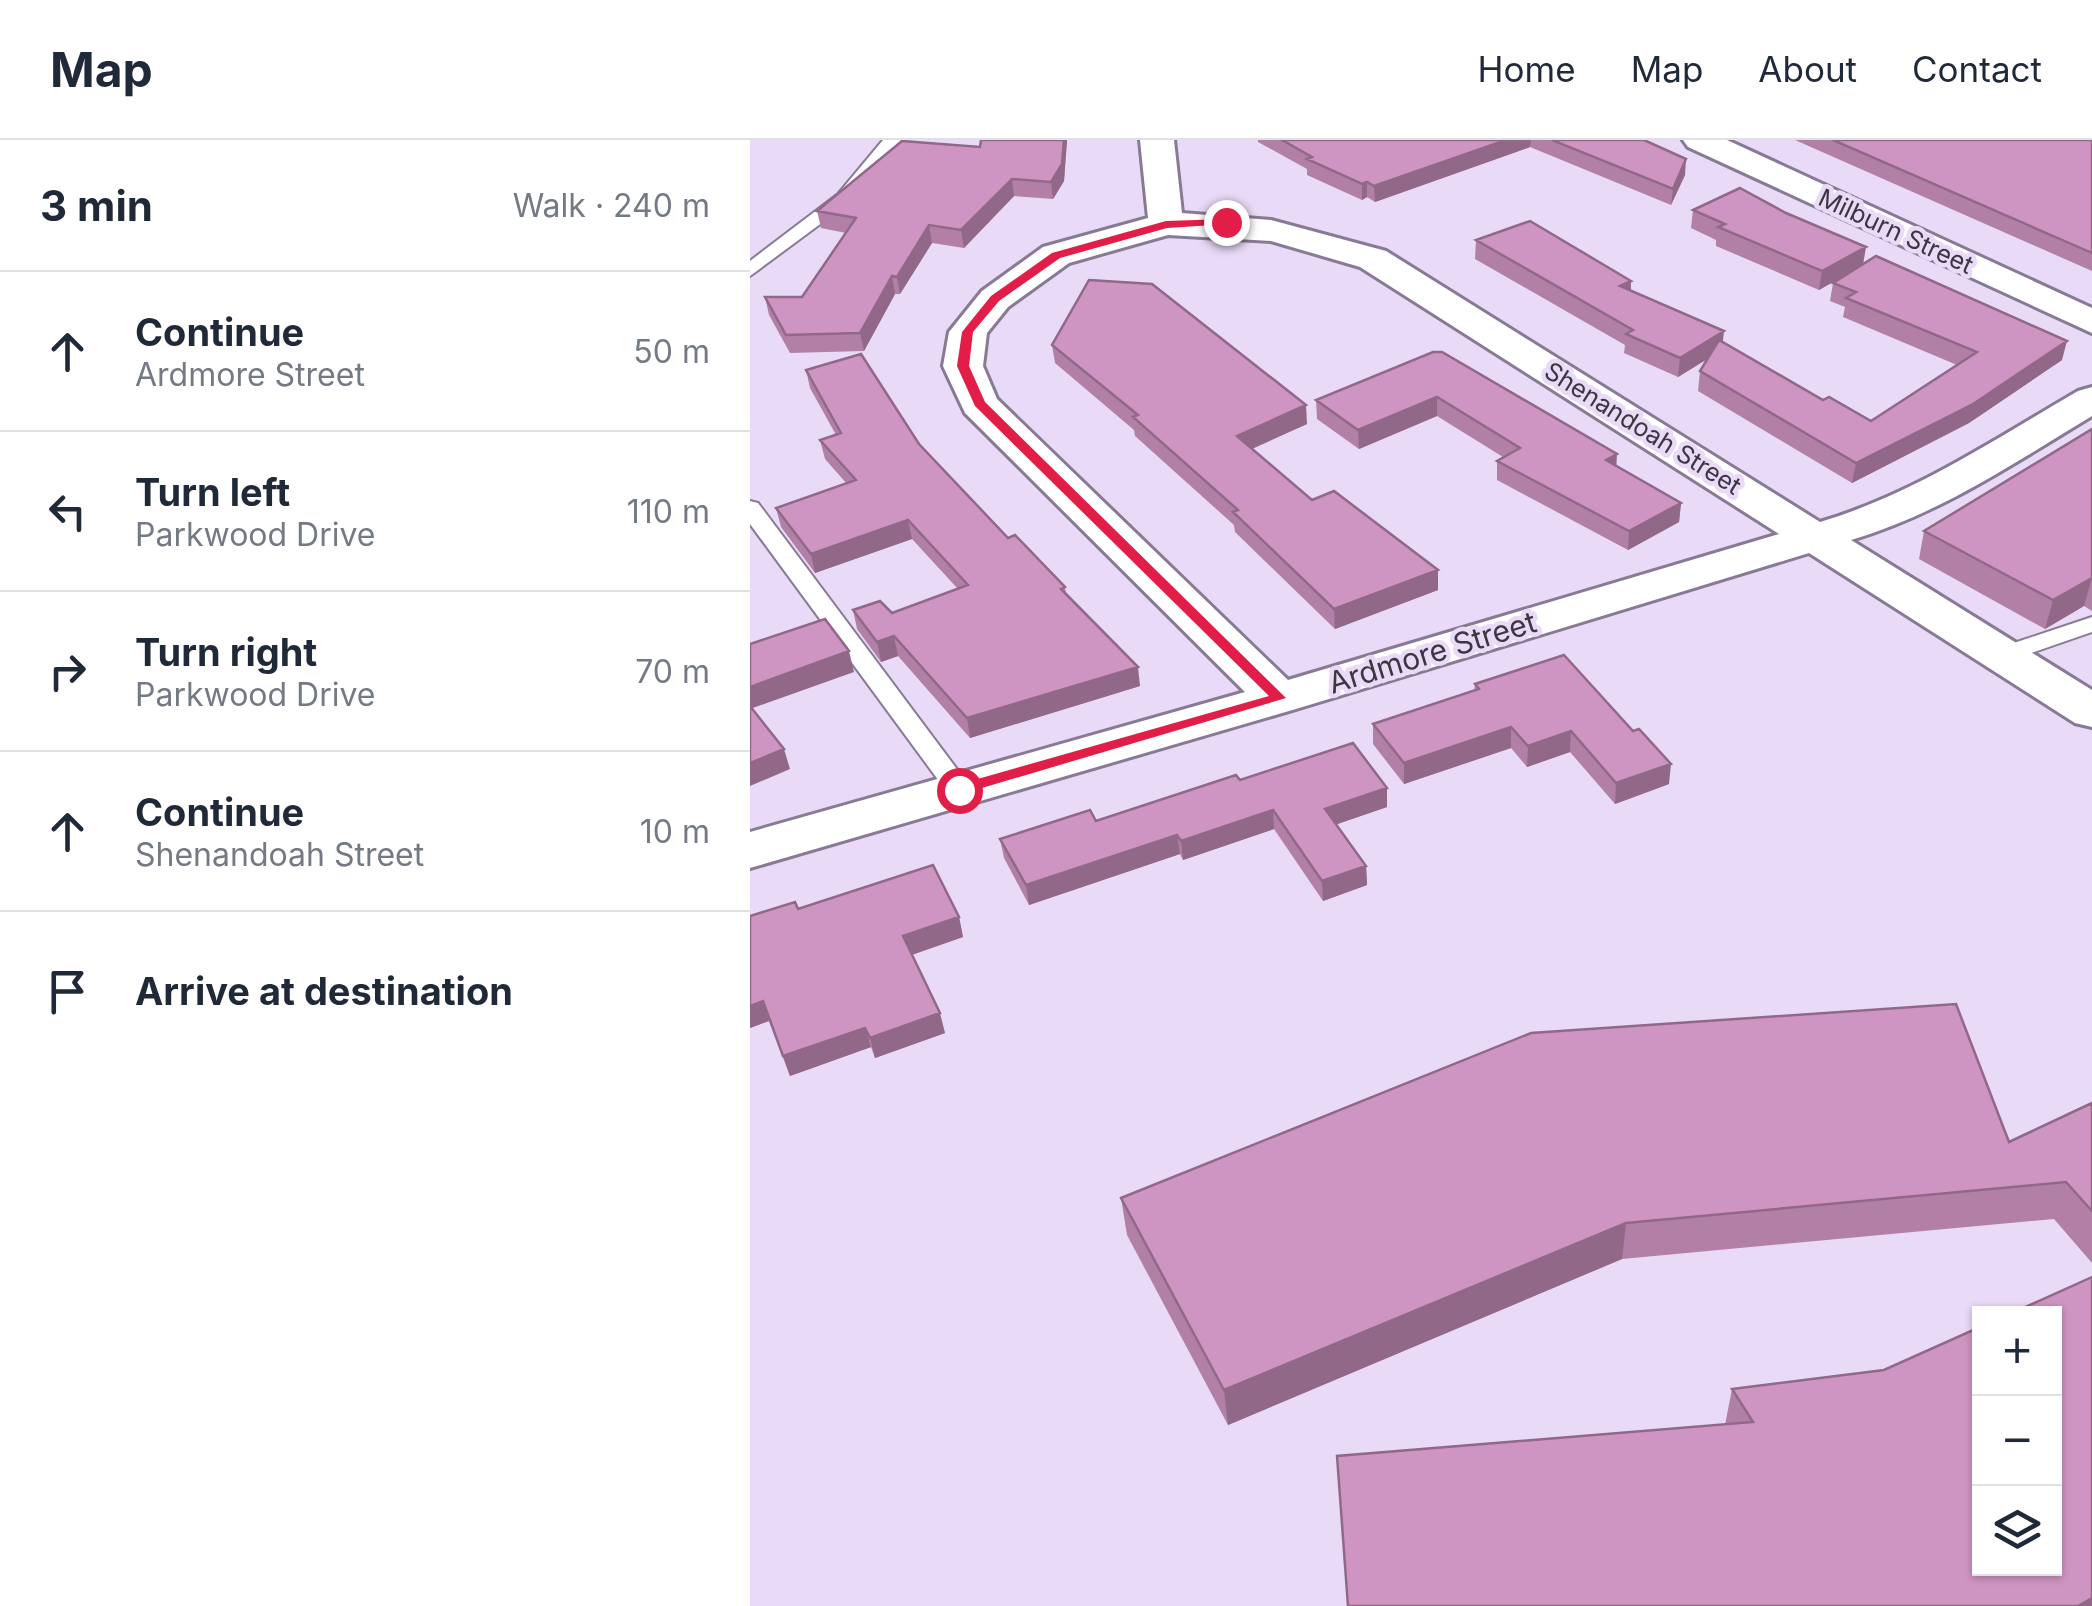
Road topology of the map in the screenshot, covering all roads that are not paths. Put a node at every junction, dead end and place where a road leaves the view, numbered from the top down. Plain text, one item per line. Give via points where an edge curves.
1 (892, 140) edge
2 (1157, 140) edge
3 (1700, 140) edge
4 (1166, 224) junction
5 (750, 270) edge
6 (2092, 322) edge
7 (2092, 399) edge
8 (750, 508) edge
9 (1817, 537) junction
10 (2092, 624) edge
11 (2002, 655) junction
12 (1279, 698) junction
13 (2092, 712) edge
14 (959, 790) junction
15 (750, 850) edge

1 - 5 lane via 844,198
2 - 4 street
3 - 6 street, Milburn Street
4 - 9 street, Shenandoah Street via 1226,222 1373,259
4 - 12 street, Shenandoah Street via 1056,255 995,298 968,332 963,366 979,404
7 - 9 street, Ardmore Street via 1909,506
8 - 14 lane
9 - 11 street, Shenandoah Street
9 - 12 street, Ardmore Street
10 - 11 lane
11 - 13 street, Shenandoah Street
12 - 14 street, Ardmore Street
14 - 15 street, Ardmore Street

